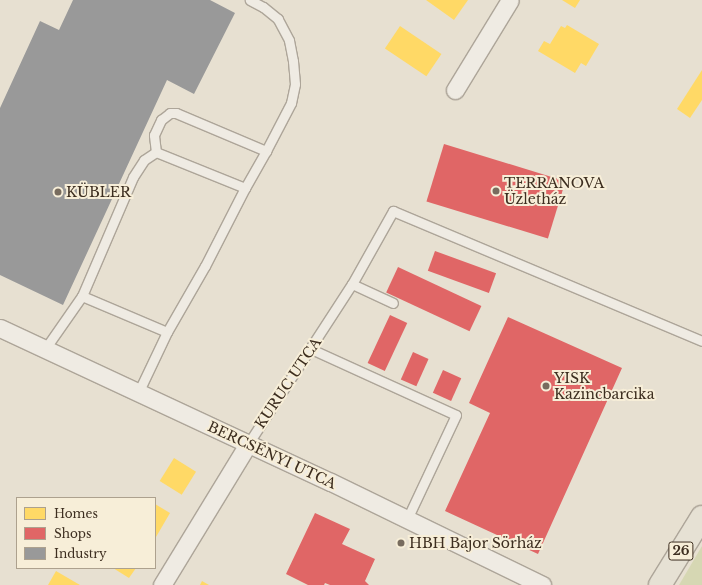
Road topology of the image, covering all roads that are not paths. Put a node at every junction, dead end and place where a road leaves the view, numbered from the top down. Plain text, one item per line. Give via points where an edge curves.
1 (250, 0) edge
2 (510, 0) edge
3 (455, 90) dead end
4 (156, 152) junction
5 (266, 152) junction
6 (245, 188) junction
7 (352, 284) junction
8 (82, 296) junction
9 (393, 303) dead end
10 (0, 328) edge
11 (167, 332) junction
12 (702, 341) edge
13 (45, 349) junction
14 (311, 349) junction
15 (138, 393) junction
16 (248, 444) junction
17 (702, 517) edge
18 (407, 519) junction
19 (162, 585) edge
20 (542, 585) edge
21 (660, 585) edge

1 - 5 lane via 278,19 289,40 293,62 295,84 291,103
2 - 3 street
4 - 5 lane via 154,134 161,120 170,113 176,113
4 - 6 lane
4 - 8 lane via 144,160 133,177
5 - 6 lane
6 - 11 lane
7 - 9 lane
7 - 12 lane, KURUC UTCA via 393,211
7 - 14 lane, KURUC UTCA
8 - 11 lane
8 - 13 lane
10 - 13 street, BERCSÉNYI UTCA
11 - 15 lane
13 - 15 street, BERCSÉNYI UTCA
14 - 16 lane, KURUC UTCA
14 - 18 lane via 456,415
15 - 16 street, BERCSÉNYI UTCA
16 - 18 street, BERCSÉNYI UTCA
16 - 19 street, KURUC UTCA
17 - 21 main road, 26
18 - 20 street, BERCSÉNYI UTCA

